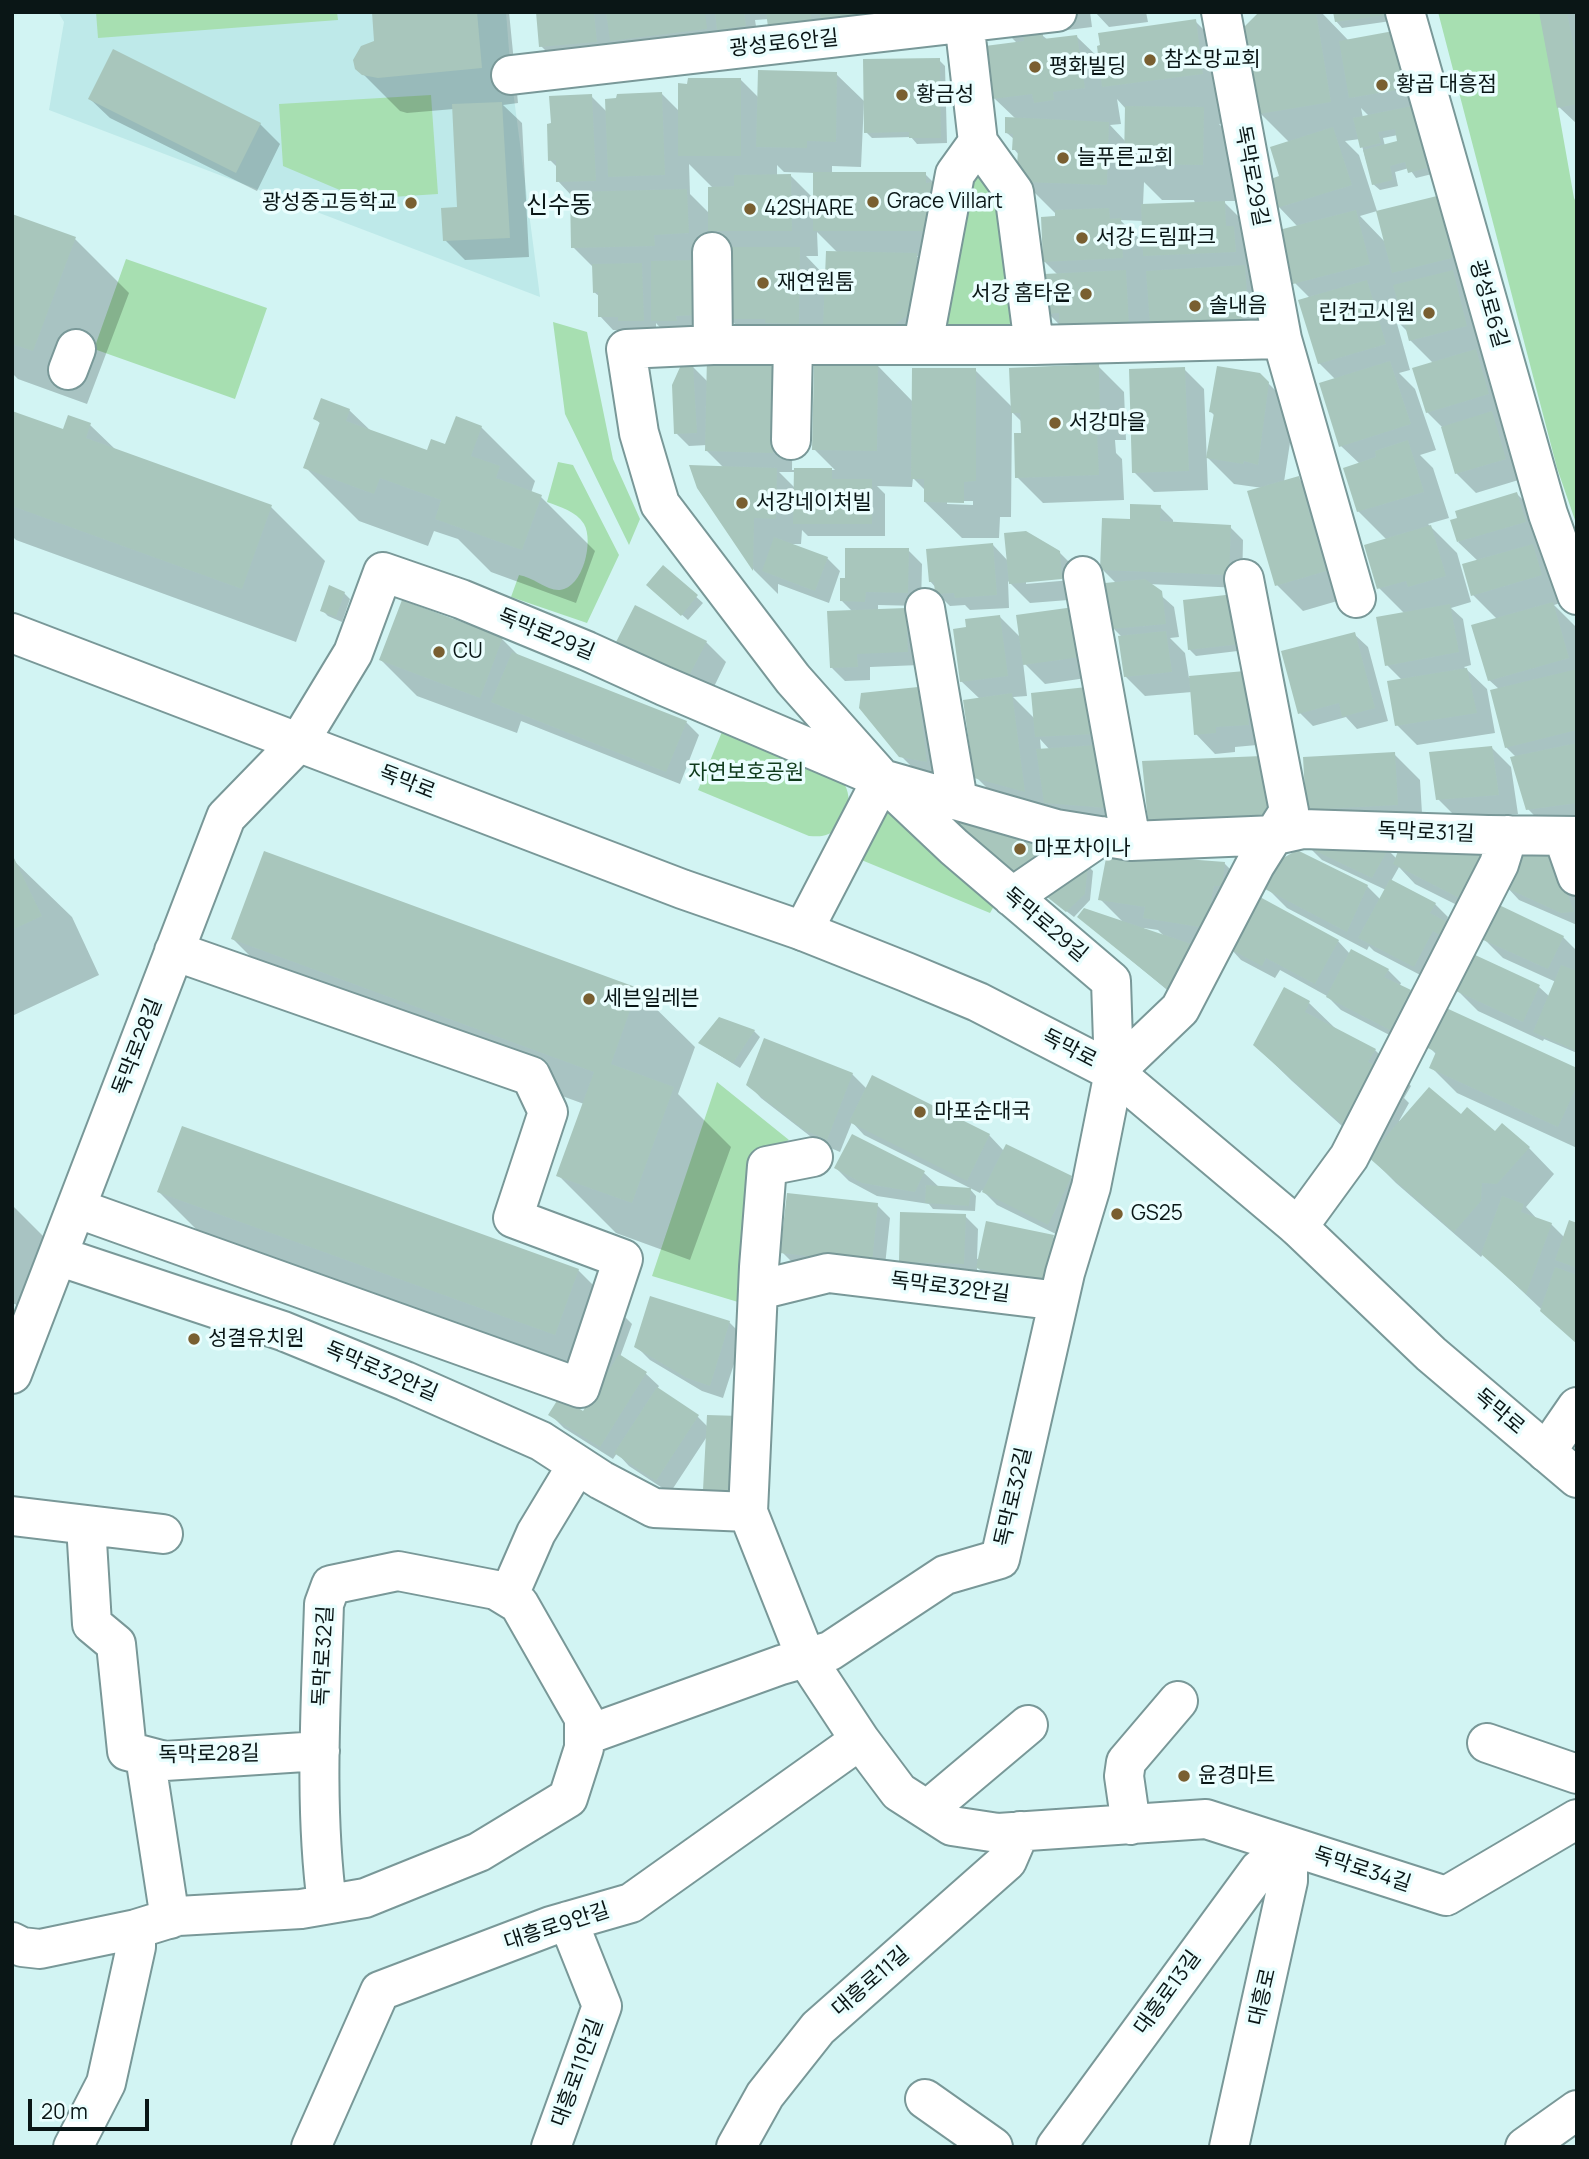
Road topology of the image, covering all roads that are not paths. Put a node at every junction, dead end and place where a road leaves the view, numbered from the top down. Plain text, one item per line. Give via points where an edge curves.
1 (1057, 12) edge
2 (1221, 12) edge
3 (1405, 12) edge
4 (964, 18) edge
5 (511, 75) dead end
6 (978, 142) junction
7 (712, 252) dead end
8 (1282, 340) junction
9 (923, 344) junction
10 (713, 345) junction
11 (793, 345) junction
12 (1034, 345) junction
13 (791, 440) dead end
14 (1083, 576) dead end
15 (1244, 579) dead end
16 (1577, 595) edge
17 (1356, 598) dead end
18 (925, 608) dead end
19 (12, 633) edge
20 (299, 742) junction
21 (882, 779) junction
22 (958, 801) junction
23 (1276, 835) junction
24 (1508, 835) junction
25 (1570, 836) edge
26 (1116, 839) junction
27 (1577, 876) edge
28 (1012, 897) junction
29 (803, 931) junction
30 (174, 951) junction
31 (1114, 1072) junction
32 (813, 1157) dead end
33 (76, 1208) junction
34 (1298, 1227) junction
35 (58, 1256) junction
36 (759, 1290) junction
37 (1058, 1304) junction
38 (12, 1374) edge
39 (1577, 1407) edge
40 (1546, 1452) junction
41 (577, 1465) junction
42 (1577, 1478) edge
43 (748, 1513) junction
44 (12, 1516) edge
45 (86, 1525) junction
46 (163, 1534) dead end
47 (508, 1597) junction
48 (806, 1658) junction
49 (1178, 1701) dead end
50 (1028, 1725) dead end
51 (584, 1736) junction
52 (860, 1740) junction
53 (1487, 1743) dead end
54 (320, 1751) junction
55 (145, 1756) junction
56 (1577, 1774) edge
57 (927, 1810) junction
58 (1577, 1819) edge
59 (1130, 1825) junction
60 (1020, 1831) junction
61 (1288, 1846) junction
62 (327, 1905) junction
63 (568, 1921) junction
64 (153, 1924) junction
65 (12, 1942) edge
66 (925, 2099) dead end
67 (1577, 2110) edge
68 (73, 2147) edge
69 (311, 2147) edge
70 (551, 2147) edge
71 (736, 2147) edge
72 (993, 2147) edge
73 (1056, 2147) edge
74 (1229, 2147) edge
75 (1525, 2147) edge

1 - 4 street, 광성로6안길
2 - 8 street, 독막로29길
3 - 16 street, 광성로6길 via 1548,514
4 - 5 street, 광성로6안길
4 - 6 street
6 - 9 street via 956,174
6 - 12 street via 1014,192
7 - 10 street
8 - 12 street, 독막로29길
8 - 17 street, 독막로29길
9 - 11 street, 독막로29길
9 - 12 street, 독막로29길
10 - 11 street, 독막로29길
10 - 21 street, 독막로29길 via 626,349 639,433 660,504 793,679
11 - 13 street
14 - 26 street
15 - 23 street via 1289,811
18 - 22 street
19 - 20 street, 독막로
20 - 21 street, 독막로29길 via 353,653 383,572 587,651
20 - 29 street, 독막로
20 - 30 street, 독막로28길 via 226,817
21 - 22 street
21 - 28 street, 독막로29길
21 - 29 street
22 - 26 street via 1056,829
23 - 24 street, 독막로31길 via 1304,828
23 - 26 street
23 - 31 street via 1255,865 1180,1009
24 - 25 street, 독막로31길
24 - 34 street via 1499,864 1349,1157
25 - 27 street
26 - 28 street
28 - 31 street, 독막로29길 via 1111,981
29 - 31 street, 독막로 via 978,1002
30 - 33 street, 독막로28길
30 - 33 street via 531,1076 548,1112 513,1218 622,1259 580,1388
31 - 34 street, 독막로
31 - 37 street, 독막로32길 via 1091,1187
32 - 36 street via 767,1166
33 - 35 street, 독막로28길
34 - 40 street, 독막로 via 1431,1354
35 - 38 street, 독막로28길
35 - 41 street, 독막로32안길 via 283,1331 541,1441
36 - 37 street, 독막로32안길 via 828,1273
36 - 43 street
37 - 48 street, 독막로32길 via 1000,1559 945,1575 830,1651
39 - 40 street, 독막로
40 - 42 street, 독막로
41 - 43 street, 독막로32안길 via 654,1508
41 - 47 street via 536,1533
43 - 48 street
44 - 45 street
45 - 46 street
45 - 55 street, 독막로28길 via 92,1624 116,1644 127,1751
47 - 51 street via 520,1604 584,1718
47 - 54 street, 독막로32길 via 496,1590 398,1571 331,1585 324,1604
48 - 51 street, 독막로32길
48 - 52 street, 독막로34길
49 - 59 street via 1126,1762
50 - 57 street
51 - 62 street via 568,1798 479,1852 365,1898
52 - 57 street, 독막로34길 via 900,1792
52 - 63 street, 대흥로9안길 via 631,1903
53 - 56 street
54 - 55 street, 독막로28길 via 165,1761
54 - 62 street, 독막로32길
55 - 64 street
57 - 60 street, 독막로34길 via 952,1826 998,1833
58 - 61 street, 독막로34길 via 1446,1896
59 - 60 street, 독막로34길
59 - 61 street, 독막로34길 via 1206,1819
60 - 71 street, 대흥로11길 via 1007,1861 818,2028 765,2095
61 - 73 street, 대흥로13길 via 1259,1870
61 - 74 street, 대흥로 via 1288,1881
62 - 64 street via 178,1916
63 - 69 street, 대흥로9안길 via 380,1991
63 - 70 street, 대흥로11안길 via 602,2006
64 - 65 street via 40,1949
64 - 68 street via 136,1947 106,2083
66 - 72 street
67 - 75 street

